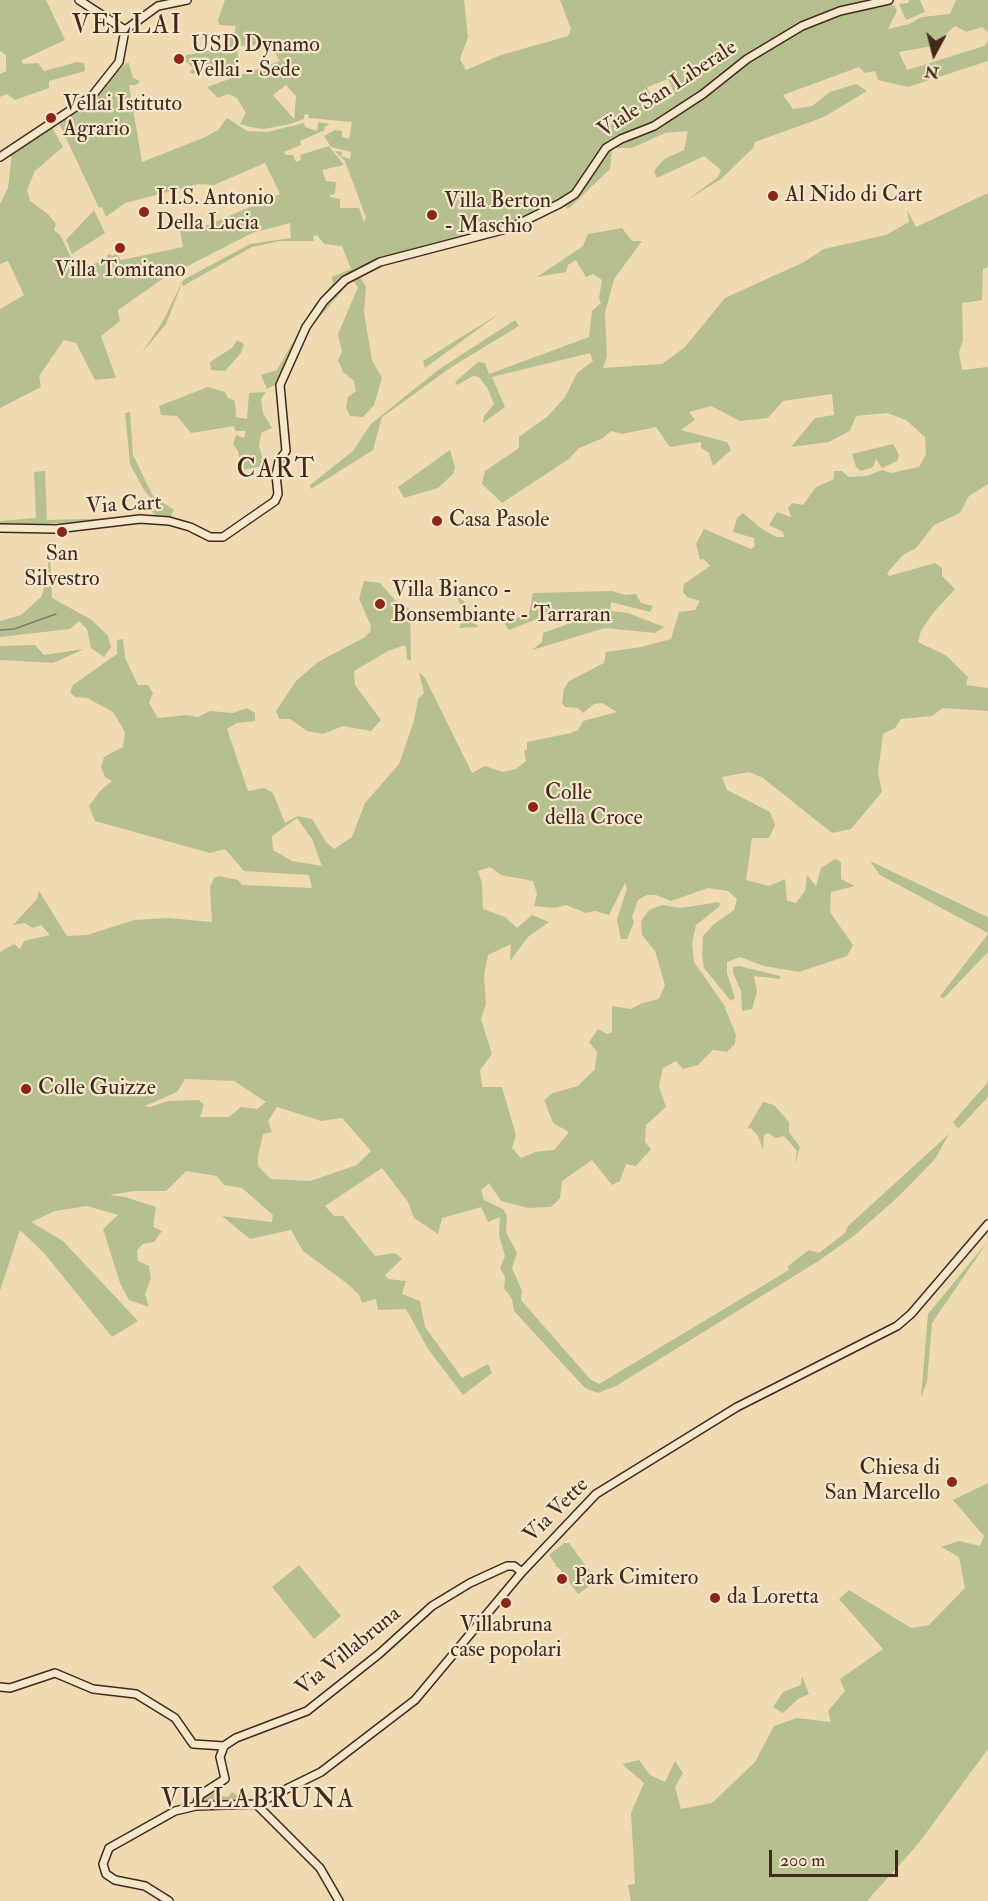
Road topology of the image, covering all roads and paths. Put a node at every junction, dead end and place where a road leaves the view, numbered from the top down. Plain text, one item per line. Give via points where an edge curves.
1 (79, 0) edge
2 (187, 0) edge
3 (889, 0) edge
4 (125, 30) junction
5 (0, 157) edge
6 (380, 262) joint
7 (0, 528) edge
8 (988, 1224) edge
9 (522, 1572) junction
10 (0, 1687) edge
11 (224, 1746) junction
12 (256, 1804) junction
13 (196, 1806) junction
14 (169, 1901) edge
15 (339, 1901) edge

1 - 4 street
2 - 4 street via 158,6
3 - 6 street, Viale San Liberale via 840,11 802,26 747,59 654,126 606,148 575,194 559,204 510,228
4 - 5 street via 119,62 93,95
6 - 7 street, Via Cart via 345,280 306,327 280,386 286,451 276,475 278,494 251,520 223,537 210,537 169,521 140,519 56,529
8 - 9 street, Via Vette via 897,1326 737,1407 596,1494
9 - 11 street, Via Villabruna via 507,1566 470,1583 432,1606 307,1711
9 - 12 street, Via Vette via 415,1700 321,1772
10 - 11 street via 10,1688 55,1673 93,1689 136,1694 175,1718 194,1744
11 - 13 street via 220,1756 225,1779 200,1795
12 - 13 street, Via Vette
12 - 15 street via 320,1868
13 - 14 street via 175,1811 114,1843 104,1856 103,1867 109,1876 145,1886

